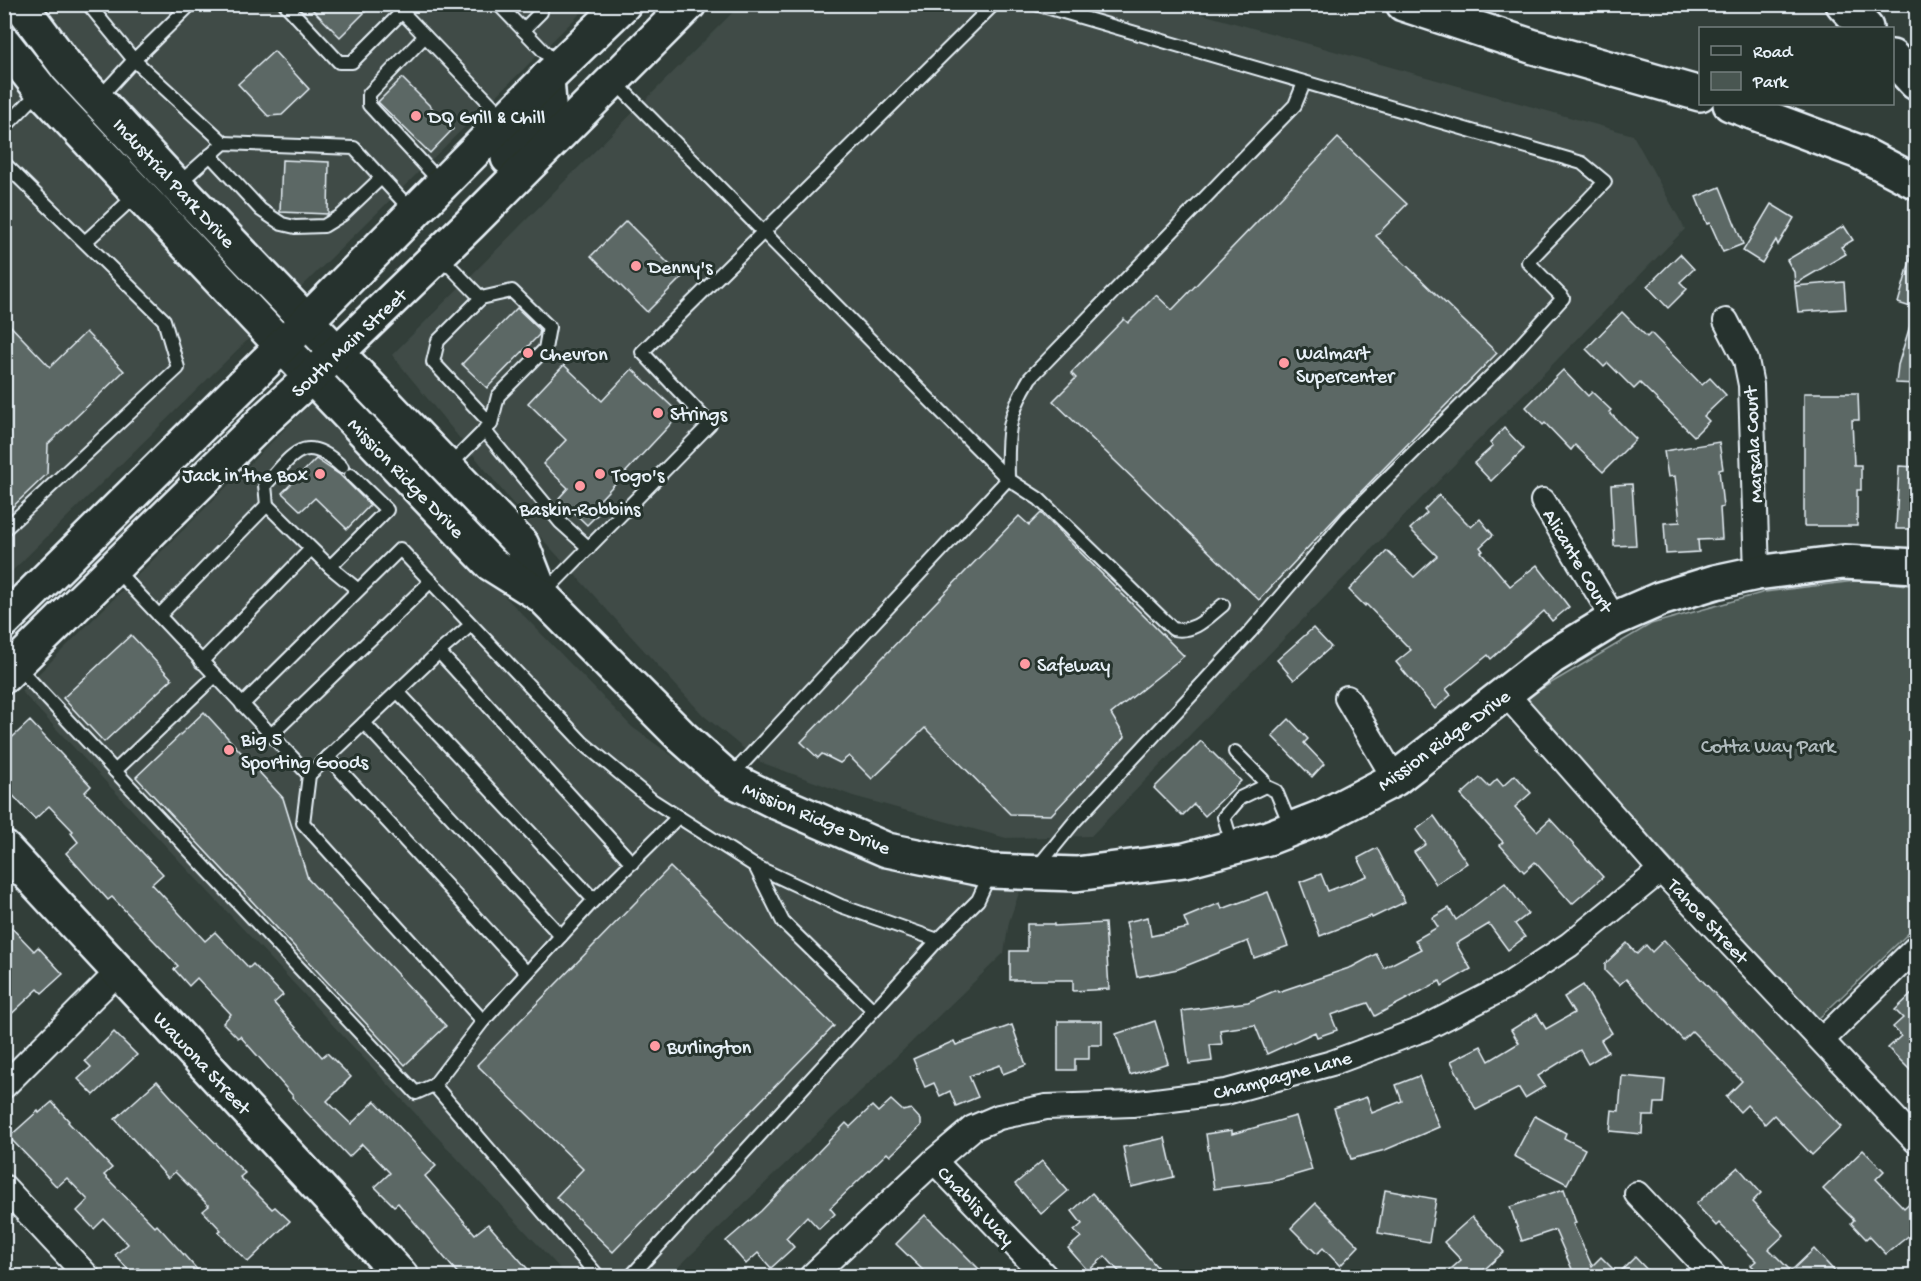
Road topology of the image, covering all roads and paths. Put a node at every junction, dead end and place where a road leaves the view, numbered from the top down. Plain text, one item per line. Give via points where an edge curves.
1 (20, 4) edge
2 (88, 4) edge
3 (191, 4) edge
4 (285, 4) edge
5 (498, 4) edge
6 (542, 4) edge
7 (624, 4) edge
8 (689, 4) edge
9 (994, 4) edge
10 (1036, 4) edge
11 (1403, 4) edge
12 (1843, 4) edge
13 (406, 8) edge
14 (1865, 27) edge
15 (523, 30) junction
16 (425, 36) junction
17 (4, 43) edge
18 (1894, 58) edge
19 (134, 60) junction
20 (553, 72) junction
21 (613, 81) junction
22 (1304, 83) junction
23 (1917, 83) edge
24 (41, 90) junction
25 (1699, 93) edge
26 (1733, 105) edge
27 (84, 111) junction
28 (506, 120) junction
29 (4, 128) edge
30 (224, 143) junction
31 (210, 155) junction
32 (4, 163) edge
33 (381, 178) junction
34 (1917, 182) edge
35 (442, 184) junction
36 (160, 189) junction
37 (413, 213) junction
38 (470, 225) junction
39 (762, 231) junction
40 (85, 242) junction
41 (439, 255) junction
42 (481, 298) junction
43 (307, 320) junction
44 (1726, 321) dead end
45 (282, 346) junction
46 (338, 353) junction
47 (311, 377) junction
48 (487, 427) junction
49 (447, 467) junction
50 (1008, 479) junction
51 (1543, 501) dead end
52 (267, 505) junction
53 (4, 530) edge
54 (589, 548) junction
55 (311, 549) junction
56 (1917, 566) edge
57 (330, 567) junction
58 (114, 568) junction
59 (1757, 573) junction
60 (431, 581) junction
61 (358, 590) junction
62 (542, 596) junction
63 (1223, 605) dead end
64 (159, 616) junction
65 (1614, 619) junction
66 (4, 621) edge
67 (471, 625) junction
68 (439, 652) junction
69 (201, 662) junction
70 (10, 671) edge
71 (215, 676) junction
72 (398, 692) junction
73 (1506, 694) junction
74 (1347, 698) dead end
75 (242, 705) junction
76 (364, 723) junction
77 (271, 735) junction
78 (1235, 752) dead end
79 (328, 757) junction
80 (115, 771) junction
81 (309, 775) junction
82 (728, 778) junction
83 (1395, 779) junction
84 (1265, 786) junction
85 (678, 817) junction
86 (1292, 828) junction
87 (1233, 847) junction
88 (4, 848) edge
89 (632, 863) junction
90 (755, 866) junction
91 (1662, 870) junction
92 (991, 871) junction
93 (1033, 872) junction
94 (594, 900) junction
95 (561, 936) junction
96 (938, 940) junction
97 (1917, 948) edge
98 (119, 971) junction
99 (526, 972) junction
100 (873, 1010) junction
101 (483, 1021) junction
102 (1822, 1040) junction
103 (434, 1085) junction
104 (4, 1086) edge
105 (1917, 1141) edge
106 (934, 1161) junction
107 (4, 1187) edge
108 (1637, 1194) dead end
109 (87, 1276) edge
110 (401, 1276) edge
111 (598, 1276) edge
112 (631, 1276) edge
113 (812, 1276) edge
114 (1045, 1276) edge
115 (1714, 1276) edge

1 - 27 main road, Industrial Park Drive via 67,67
2 - 19 lane
3 - 19 lane
4 - 13 lane via 339,62 352,62
5 - 15 lane
6 - 15 lane via 541,12
7 - 20 main road
8 - 21 main road, South Main Street
9 - 39 lane
10 - 22 lane
11 - 25 main road via 1534,47
12 - 14 main road
13 - 16 lane
15 - 20 lane
16 - 28 lane
16 - 35 lane via 369,94 369,105
17 - 24 main road, Industrial Park Drive
18 - 23 main road
19 - 27 lane
19 - 30 lane
20 - 28 main road
20 - 38 main road via 549,104 536,129 484,183
21 - 38 main road, South Main Street
21 - 39 lane
22 - 50 lane via 1295,105 1030,378 1016,401 1007,436
22 - 93 lane via 1582,163 1605,182 1528,262 1563,298 1506,361 1348,517 1250,632 1075,821
24 - 27 main road, Industrial Park Drive
24 - 29 lane
26 - 34 main road via 1859,152
27 - 36 main road, Industrial Park Drive
28 - 35 main road
30 - 31 lane
30 - 33 lane via 354,148
31 - 33 lane via 261,210 282,225 295,227 324,226 342,215
31 - 36 lane
32 - 40 lane
33 - 37 lane
35 - 37 main road
36 - 40 lane
36 - 43 main road, Industrial Park Drive
36 - 45 main road, Industrial Park Drive
37 - 43 main road
38 - 41 main road, South Main Street
39 - 50 lane
39 - 54 lane via 642,352 710,424
40 - 53 lane via 164,320 178,368
41 - 42 lane
41 - 46 main road, South Main Street
42 - 48 lane via 438,341 433,362
42 - 48 lane via 512,291 549,327 544,349 498,396
43 - 45 main road
43 - 46 main road, Industrial Park Drive
44 - 59 street, Marsala Court via 1746,360 1751,385
45 - 47 main road, Mission Ridge Drive
45 - 66 main road
46 - 47 main road, South Main Street
46 - 49 main road, Mission Ridge Drive
47 - 58 main road, South Main Street
47 - 62 main road, Mission Ridge Drive via 491,564
48 - 49 lane
48 - 54 lane via 560,522
49 - 62 main road, Mission Ridge Drive via 522,545
50 - 63 lane via 1039,499 1173,630 1198,626
50 - 82 lane
51 - 65 street, Alicante Court
52 - 55 lane
52 - 57 lane via 265,485 293,455 309,448 329,454 387,510
52 - 64 lane
54 - 62 lane
55 - 57 lane
55 - 69 lane
56 - 59 main road, Mission Ridge Drive via 1844,562
57 - 61 lane
58 - 64 lane
58 - 70 main road, South Main Street
59 - 65 main road, Mission Ridge Drive via 1660,599
60 - 61 lane via 400,549
60 - 67 lane
60 - 77 lane
61 - 75 lane
62 - 82 main road, Mission Ridge Drive
64 - 69 lane
65 - 73 main road, Mission Ridge Drive via 1552,657
67 - 68 lane
67 - 85 lane via 582,743
68 - 72 lane
68 - 89 lane
69 - 71 lane
70 - 80 lane
71 - 75 lane
71 - 80 lane
72 - 76 lane
72 - 94 lane
73 - 83 main road, Mission Ridge Drive
73 - 91 street, Tahoe Street
74 - 83 street
75 - 77 lane
76 - 79 lane
76 - 95 lane
77 - 81 lane
78 - 84 lane
79 - 81 lane
79 - 99 lane
80 - 103 lane via 416,1093
81 - 101 lane via 303,823
82 - 92 main road, Mission Ridge Drive via 887,850
83 - 86 main road, Mission Ridge Drive
84 - 86 lane via 1276,791
84 - 87 lane via 1240,798 1224,817
85 - 89 lane
85 - 90 lane
86 - 87 main road, Mission Ridge Drive
87 - 93 main road, Mission Ridge Drive via 1185,860 1087,873
88 - 98 main road, Wawona Street
89 - 94 lane
90 - 96 lane via 841,906
90 - 100 lane via 783,922
91 - 102 street, Tahoe Street
91 - 106 street, Champagne Lane via 1560,951 1505,987 1423,1029 1332,1063 1226,1092 1132,1104 1046,1107 999,1117 973,1128
92 - 93 main road, Mission Ridge Drive
92 - 96 lane via 978,900
94 - 95 lane
95 - 99 lane
96 - 100 lane
97 - 102 street
98 - 104 street
98 - 110 main road, Wawona Street
99 - 101 lane
100 - 112 lane
101 - 103 lane
102 - 105 street, Tahoe Street
103 - 111 lane
106 - 113 street, Champagne Lane
106 - 114 street, Chablis Way
107 - 109 street
108 - 115 street

